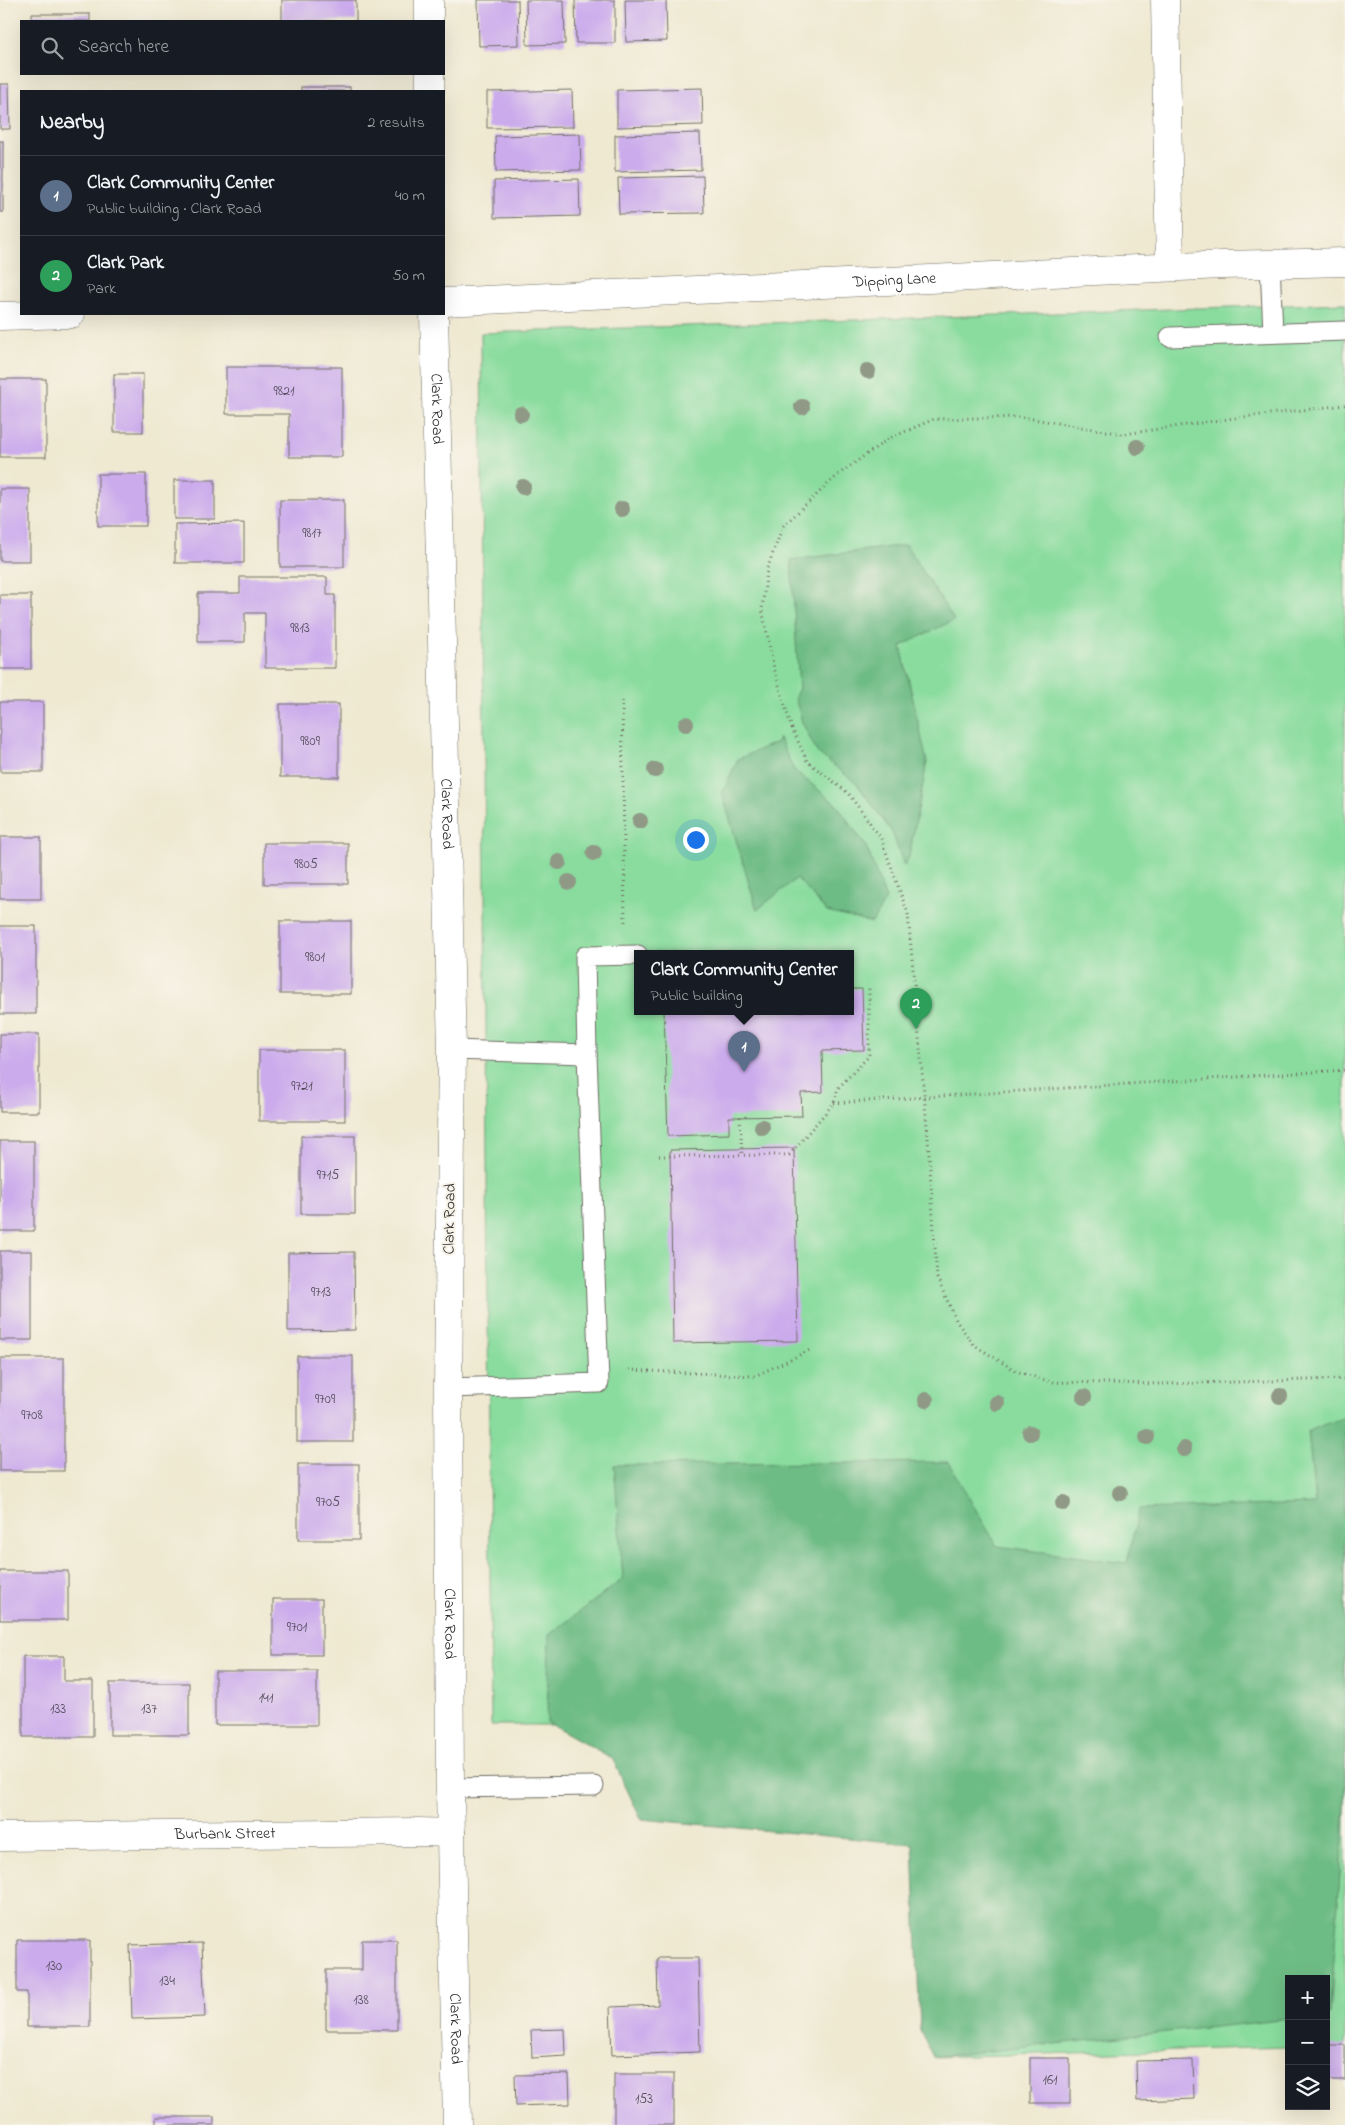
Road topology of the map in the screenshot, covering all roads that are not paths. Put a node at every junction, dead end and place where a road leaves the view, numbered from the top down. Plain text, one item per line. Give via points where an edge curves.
1 (429, 0) edge
2 (1165, 0) edge
3 (429, 20) edge
4 (430, 75) edge
5 (430, 90) edge
6 (1345, 262) edge
7 (1270, 263) junction
8 (1170, 267) junction
9 (445, 302) edge
10 (36, 315) edge
11 (434, 315) edge
12 (0, 316) edge
13 (1345, 330) edge
14 (1273, 333) junction
15 (1170, 337) dead end
16 (632, 955) edge
17 (452, 1050) junction
18 (587, 1054) junction
19 (448, 1388) junction
20 (594, 1786) dead end
21 (450, 1788) junction
22 (451, 1833) junction
23 (0, 1837) edge
24 (457, 2125) edge

1 - 3 street
2 - 8 street
4 - 5 street
6 - 7 street, Dipping Lane
7 - 8 street, Dipping Lane
7 - 14 lane
8 - 9 street, Dipping Lane
10 - 12 street
11 - 17 street, Clark Road
13 - 14 lane
14 - 15 lane
16 - 18 lane via 584,956
17 - 18 lane
17 - 19 street, Clark Road
18 - 19 lane via 599,1383
19 - 21 street, Clark Road
20 - 21 lane
21 - 22 street, Clark Road
22 - 23 street, Burbank Street
22 - 24 street, Clark Road

